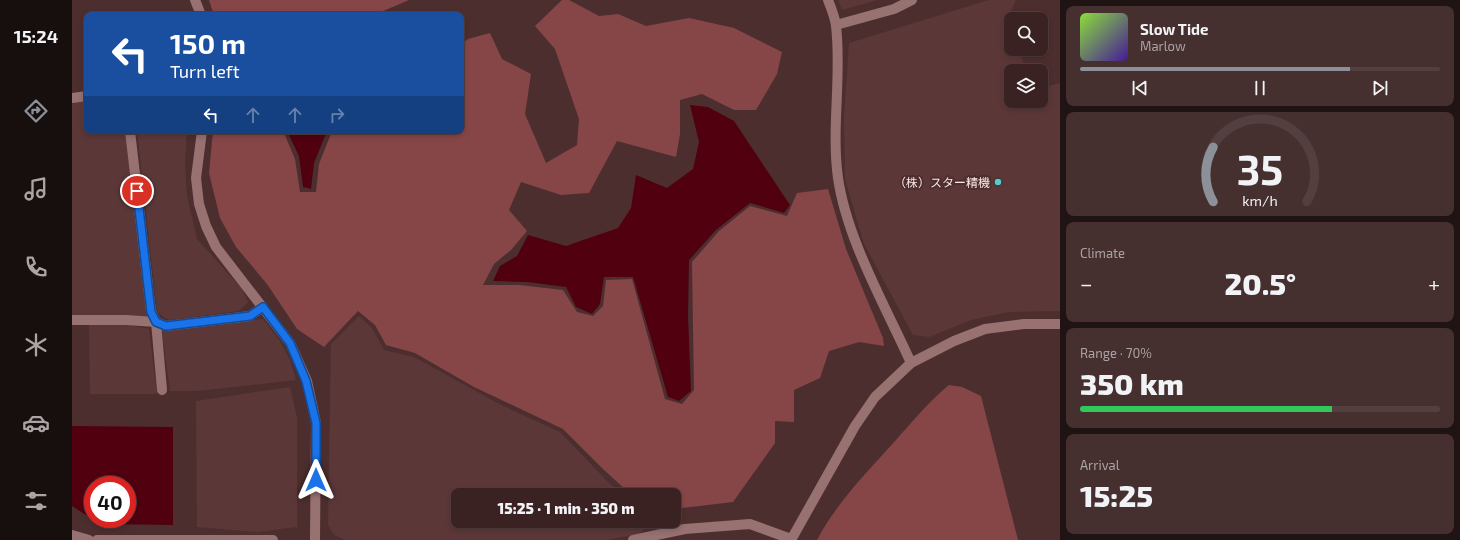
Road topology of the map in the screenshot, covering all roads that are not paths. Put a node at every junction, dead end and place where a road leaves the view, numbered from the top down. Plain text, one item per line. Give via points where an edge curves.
1 (195, 0) edge
2 (828, 0) edge
3 (912, 0) edge
4 (200, 12) edge
5 (836, 25) junction
6 (84, 96) edge
7 (72, 98) edge
8 (130, 134) edge
9 (202, 134) edge
10 (263, 307) junction
11 (72, 320) edge
12 (156, 322) junction
13 (1060, 324) edge
14 (911, 363) junction
15 (162, 390) dead end
16 (72, 535) edge
17 (791, 539) edge
18 (89, 540) edge
19 (97, 540) edge
20 (273, 540) edge
21 (315, 540) edge
22 (633, 540) edge

1 - 4 street
2 - 5 street
3 - 5 street via 894,9
5 - 14 street via 835,143 838,178 846,219
6 - 7 street
8 - 12 street via 151,312
9 - 10 street via 196,178 199,204 206,226 216,247
10 - 12 street via 250,316 166,326
10 - 21 street via 290,343 306,381 316,423
11 - 12 street
12 - 15 street
13 - 14 street via 1024,324 985,329 954,341
14 - 17 street via 875,397 855,426
16 - 18 street
17 - 22 street via 750,524 685,528
19 - 20 street

